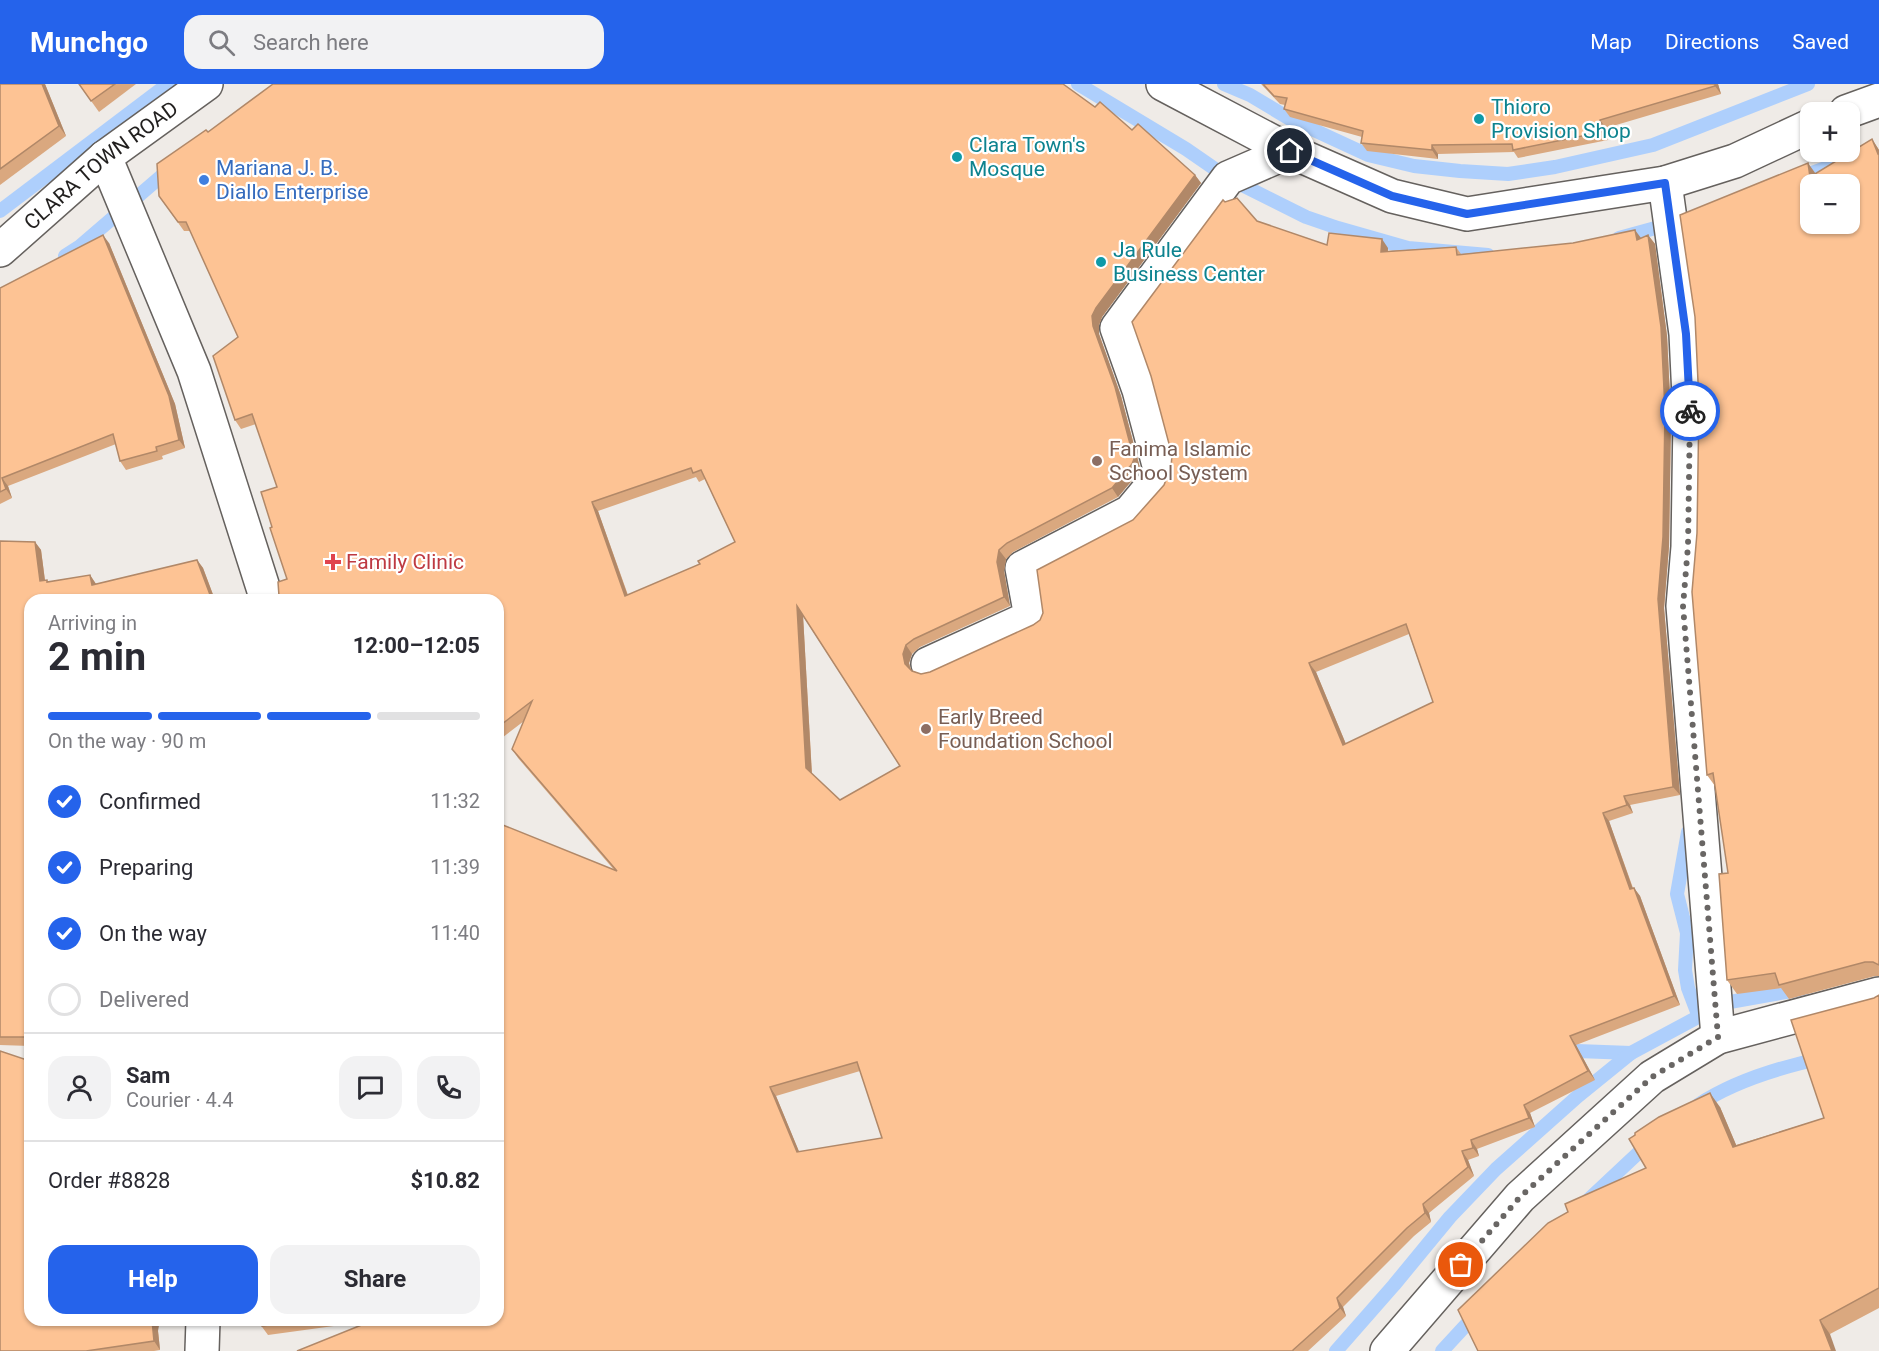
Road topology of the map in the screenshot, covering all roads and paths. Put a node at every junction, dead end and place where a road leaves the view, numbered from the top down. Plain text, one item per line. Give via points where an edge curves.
1 (206, 84) edge
2 (1163, 84) edge
3 (1879, 100) edge
4 (1860, 107) edge
5 (1800, 131) edge
6 (1290, 151) junction
7 (105, 157) junction
8 (1665, 183) junction
9 (0, 250) edge
10 (265, 594) edge
11 (928, 664) dead end
12 (1879, 994) edge
13 (1718, 1037) junction
14 (203, 1326) edge
15 (202, 1351) edge
16 (1387, 1351) edge

1 - 7 street, CLARA TOWN ROAD
2 - 6 street
3 - 4 street
5 - 8 street via 1735,161
6 - 8 street via 1392,196 1467,214
6 - 11 street via 1228,178 1117,328 1160,469 1155,482 1130,512 1022,568 1031,617
7 - 9 street, CLARA TOWN ROAD
7 - 10 street via 194,370
8 - 13 street via 1686,334 1690,418 1683,606
12 - 13 street
13 - 16 street via 1652,1077 1520,1197
14 - 15 street

